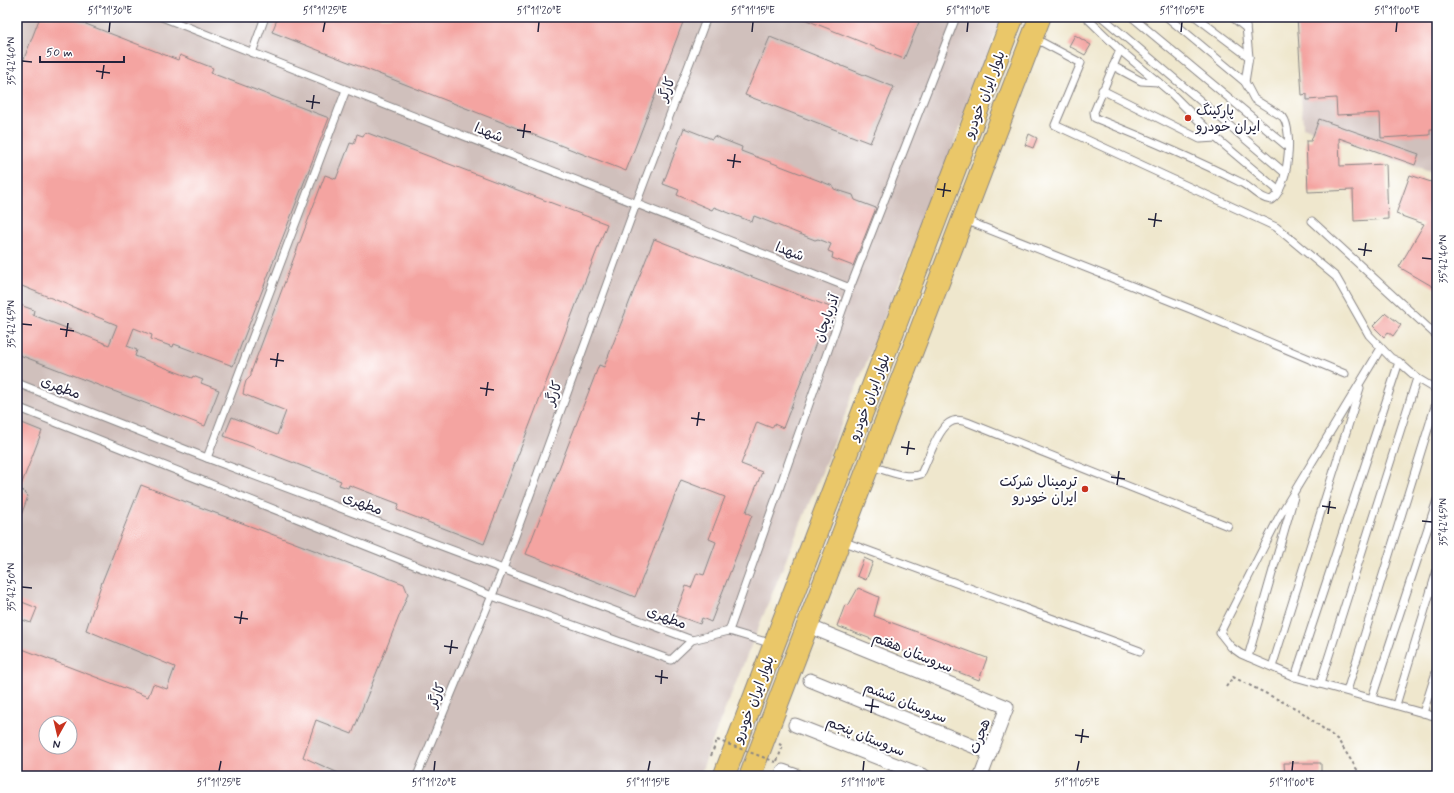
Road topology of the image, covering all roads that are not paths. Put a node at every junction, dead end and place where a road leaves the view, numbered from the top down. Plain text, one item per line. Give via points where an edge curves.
1 (162, 17) edge
2 (265, 17) edge
3 (707, 17) edge
4 (956, 17) edge
5 (1013, 17) edge
6 (1040, 17) edge
7 (1088, 17) edge
8 (1102, 17) edge
9 (1132, 17) edge
10 (1167, 17) edge
11 (1196, 17) edge
12 (1232, 17) edge
13 (1245, 17) edge
14 (1246, 28) junction
15 (1032, 37) junction
16 (1120, 50) junction
17 (252, 53) junction
18 (1248, 57) junction
19 (1113, 66) junction
20 (1158, 82) junction
21 (1245, 82) junction
22 (346, 90) junction
23 (1102, 90) junction
24 (1216, 138) junction
25 (1288, 147) junction
26 (1285, 173) junction
27 (1279, 192) junction
28 (636, 204) junction
29 (963, 219) junction
30 (1312, 221) dead end
31 (850, 288) junction
32 (903, 307) junction
33 (926, 317) junction
34 (1437, 336) edge
35 (890, 339) junction
36 (1381, 348) junction
37 (913, 349) junction
38 (1399, 362) junction
39 (1345, 374) dead end
40 (1363, 377) junction
41 (1417, 378) junction
42 (17, 384) edge
43 (1437, 390) edge
44 (1437, 400) edge
45 (17, 407) edge
46 (207, 458) junction
47 (869, 465) junction
48 (1297, 487) junction
49 (1437, 500) edge
50 (1228, 526) dead end
51 (840, 541) junction
52 (503, 569) junction
53 (1437, 570) edge
54 (492, 596) junction
55 (808, 626) junction
56 (729, 631) junction
57 (692, 640) junction
58 (774, 644) junction
59 (1140, 650) dead end
60 (1248, 657) junction
61 (1272, 667) junction
62 (1437, 669) edge
63 (1295, 677) junction
64 (810, 680) dead end
65 (1320, 684) junction
66 (1347, 691) junction
67 (1372, 698) junction
68 (1396, 705) junction
69 (1007, 706) joint
70 (1423, 713) junction
71 (1437, 717) edge
72 (795, 725) dead end
73 (990, 753) junction
74 (780, 766) road end
75 (417, 776) edge
76 (724, 776) edge
77 (750, 776) edge
78 (797, 776) edge
79 (924, 776) edge
80 (981, 776) edge

1 - 17 lane, شهدا
2 - 17 lane
3 - 28 lane, کارگر
4 - 31 lane, آذربایجان
5 - 32 main road, بلوار ایران خودرو
6 - 15 main road, بلوار ایران خودرو
7 - 16 lane
8 - 26 lane
9 - 25 lane
10 - 21 lane
11 - 18 lane
12 - 14 lane
13 - 14 lane
14 - 18 lane
15 - 29 main road, بلوار ایران خودرو
15 - 36 lane via 1081,63 1055,125 1276,227 1336,277 1369,335
16 - 19 lane
16 - 20 lane
17 - 22 lane, شهدا
18 - 21 lane
19 - 20 lane via 1141,81
19 - 23 lane
20 - 24 lane
21 - 25 lane via 1254,99 1286,121
22 - 28 lane, شهدا
22 - 46 lane
23 - 24 lane via 1200,138
23 - 27 lane via 1094,112 1096,118 1243,184 1268,200 1273,199
24 - 27 lane
25 - 26 lane
26 - 27 lane
28 - 31 lane, شهدا
28 - 52 lane, کارگر
29 - 33 main road, بلوار ایران خودرو
29 - 39 lane via 1200,313
30 - 34 lane
31 - 56 lane, آذربایجان
32 - 33 main road
32 - 35 main road, بلوار ایران خودرو
33 - 37 main road, بلوار ایران خودرو
35 - 37 main road
35 - 58 main road, بلوار ایران خودرو
36 - 38 lane
36 - 40 lane
37 - 47 main road, بلوار ایران خودرو
38 - 41 lane
38 - 63 lane
40 - 48 lane
40 - 61 lane
41 - 43 lane
41 - 65 lane
42 - 46 lane, مطهری
44 - 66 lane
45 - 54 lane, مطهری
46 - 52 lane, مطهری
47 - 50 lane via 900,474 922,474 939,435 948,423 956,420 967,422
47 - 51 main road, بلوار ایران خودرو
48 - 60 lane
48 - 60 lane via 1220,633 1231,647
49 - 67 lane
51 - 55 main road, بلوار ایران خودرو
51 - 59 lane
52 - 54 lane, کارگر
52 - 57 lane, مطهری
53 - 68 lane
54 - 57 lane, مطهری via 671,660
54 - 75 lane, کارگر
55 - 69 street, سروستان هفتم
55 - 77 main road, بلوار ایران خودرو
56 - 57 lane
56 - 58 lane
58 - 76 main road, بلوار ایران خودرو
60 - 61 lane
61 - 63 lane
62 - 70 lane
63 - 65 lane
64 - 73 street, سروستان ششم
65 - 66 lane
66 - 67 lane
67 - 68 lane
68 - 70 lane
69 - 73 street, هجرت
70 - 71 lane
72 - 79 street, سروستان پنجم
73 - 80 street, هجرت
74 - 78 street

